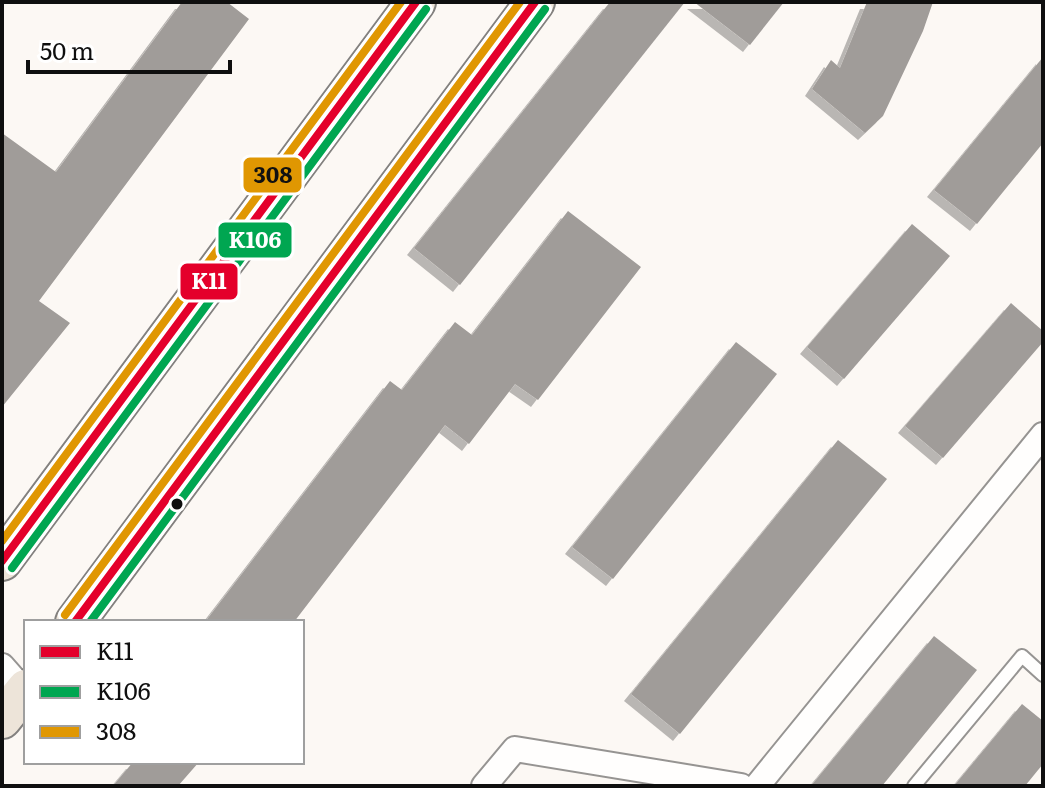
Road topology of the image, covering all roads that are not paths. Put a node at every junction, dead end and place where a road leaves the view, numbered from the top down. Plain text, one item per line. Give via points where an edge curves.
1 (416, 2) edge
2 (535, 2) edge
3 (1043, 435) edge
4 (2, 561) edge
5 (76, 620) edge
6 (1043, 675) edge
7 (484, 786) edge
8 (741, 786) edge
9 (757, 786) edge
10 (914, 786) edge

1 - 4 main road
2 - 5 main road
3 - 9 street
6 - 10 lane via 1022,656
7 - 8 street via 515,749

